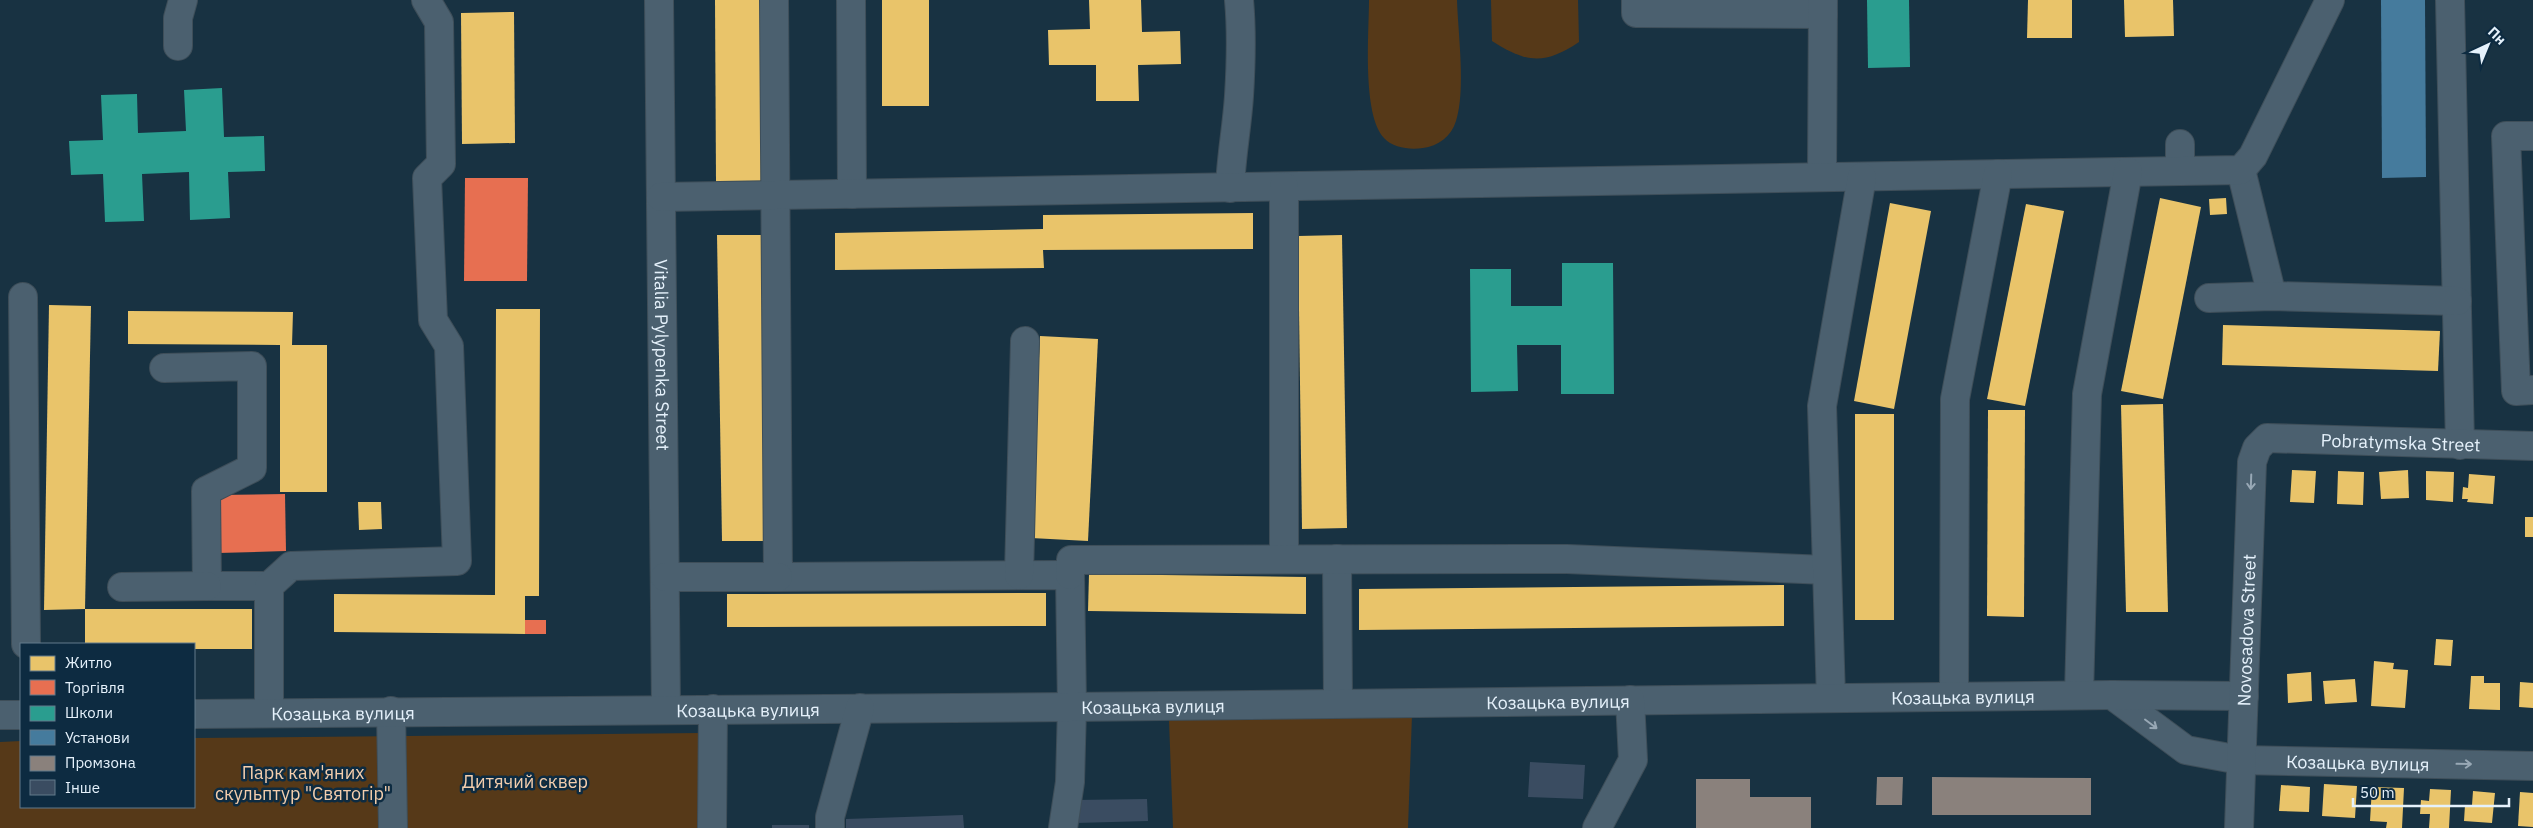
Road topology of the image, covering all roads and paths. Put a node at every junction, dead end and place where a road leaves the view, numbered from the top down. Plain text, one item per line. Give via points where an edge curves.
1 (183, 0) edge
2 (426, 0) edge
3 (659, 0) edge
4 (774, 0) edge
5 (851, 0) edge
6 (1239, 0) edge
7 (1636, 0) edge
8 (2330, 0) edge
9 (2450, 0) edge
10 (1823, 7) edge
11 (178, 46) dead end
12 (2533, 136) edge
13 (2180, 144) dead end
14 (2241, 170) junction
15 (2180, 171) junction
16 (2128, 172) junction
17 (1998, 174) junction
18 (1822, 177) junction
19 (1862, 177) junction
20 (1284, 187) junction
21 (1230, 188) junction
22 (852, 194) junction
23 (775, 195) junction
24 (661, 197) junction
25 (2272, 296) junction
26 (24, 297) dead end
27 (2210, 298) dead end
28 (2457, 301) junction
29 (1025, 341) dead end
30 (164, 368) dead end
31 (2533, 390) edge
32 (2267, 438) joint
33 (2460, 445) junction
34 (2533, 446) edge
35 (1284, 559) junction
36 (1337, 559) junction
37 (1827, 570) junction
38 (1019, 575) junction
39 (1070, 575) junction
40 (665, 577) junction
41 (778, 577) junction
42 (207, 586) junction
43 (269, 586) junction
44 (122, 587) dead end
45 (26, 643) edge
46 (2079, 695) junction
47 (2112, 695) junction
48 (1954, 696) junction
49 (2244, 696) junction
50 (1831, 698) junction
51 (1630, 700) junction
52 (1338, 703) junction
53 (1072, 707) junction
54 (860, 708) junction
55 (666, 709) junction
56 (713, 709) junction
57 (391, 712) junction
58 (269, 713) junction
59 (195, 714) edge
60 (0, 715) edge
61 (20, 715) edge
62 (2240, 760) junction
63 (2533, 766) edge
64 (393, 828) edge
65 (712, 828) edge
66 (830, 828) edge
67 (1063, 828) edge
68 (1597, 828) edge
69 (2239, 828) edge

1 - 11 street via 178,18
2 - 43 street via 439,22 441,164 427,178 433,320 449,346 457,561 291,566
3 - 24 street, Vitalia Pylypenka Street
4 - 23 street
5 - 22 street
6 - 21 street via 1242,35
7 - 10 street via 1636,13
8 - 14 street via 2253,156
9 - 28 street
10 - 18 street
12 - 31 street via 2506,136 2516,391
13 - 15 street
14 - 15 street
14 - 25 street
15 - 16 street
16 - 17 street
16 - 46 street via 2086,394
17 - 19 street
17 - 48 street via 1955,399
18 - 19 street
18 - 20 street
19 - 37 street via 1822,406
20 - 21 street
20 - 35 street
21 - 22 street
22 - 23 street
23 - 24 street
23 - 41 street
24 - 40 street, Vitalia Pylypenka Street
25 - 27 street
25 - 28 street
26 - 45 street
28 - 33 street
29 - 38 street
30 - 42 street via 252,366 252,468 206,491
32 - 33 street, Pobratymska Street
32 -> 49 street, Novosadova Street via 2257,448 2252,462
33 - 34 street, Pobratymska Street
35 - 36 street
35 - 39 street via 1071,560
36 - 37 street via 1567,559
36 - 52 street
37 - 50 street
38 - 39 street
38 - 41 street
39 - 53 street
40 - 41 street
40 - 55 street, Vitalia Pylypenka Street
42 - 43 street
42 - 44 street
43 - 58 street
46 - 47 street, Козацька вулиця
46 - 48 street, Козацька вулиця
47 - 49 street, Козацька вулиця
47 -> 62 street, Козацька вулиця via 2186,750
48 - 50 street, Козацька вулиця
49 - 62 street, Novosadova Street
50 - 51 street, Козацька вулиця
51 - 52 street, Козацька вулиця
51 - 68 street via 1633,760
52 - 53 street, Козацька вулиця
53 - 54 street, Козацька вулиця
53 - 67 street via 1070,782
54 - 56 street, Козацька вулиця
54 - 66 street via 830,817
55 - 56 street, Козацька вулиця
55 - 57 street, Козацька вулиця
56 - 65 street
57 - 58 street, Козацька вулиця
57 - 64 street
58 - 59 street, Козацька вулиця
60 - 61 street
62 -> 63 street, Козацька вулиця
62 - 69 street, Novosadova Street

